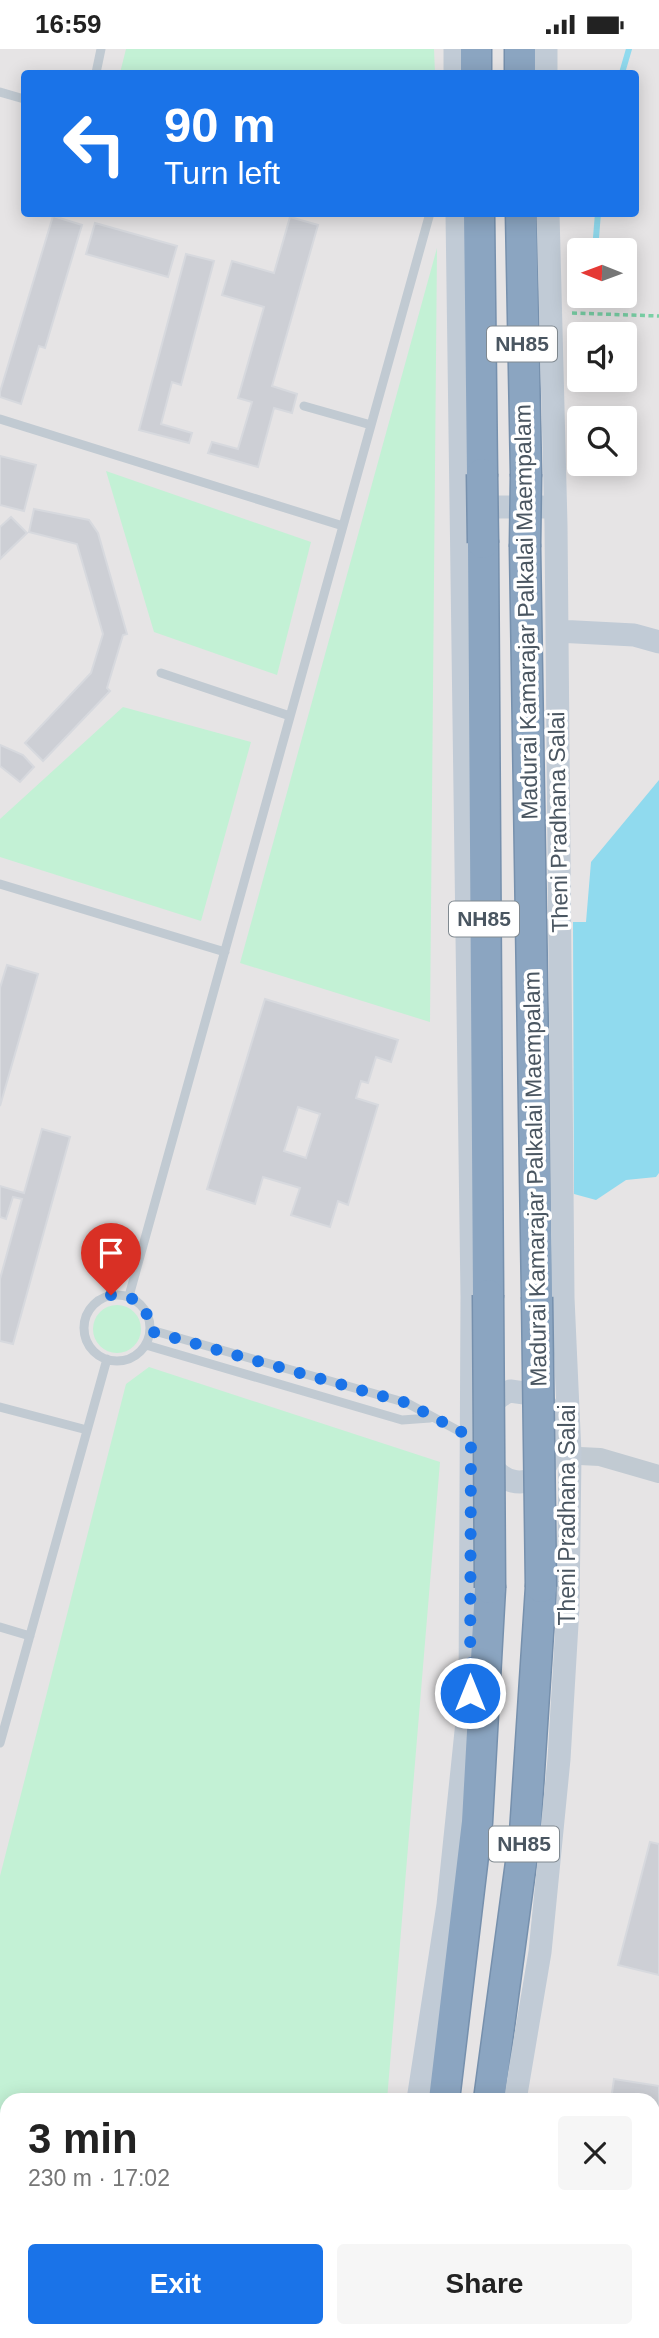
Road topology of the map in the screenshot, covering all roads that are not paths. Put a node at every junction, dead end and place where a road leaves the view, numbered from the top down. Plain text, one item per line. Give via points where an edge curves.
1 (102, 49) edge
2 (455, 49) edge
3 (476, 49) edge
4 (520, 49) edge
5 (546, 49) edge
6 (97, 70) edge
7 (455, 70) edge
8 (477, 70) edge
9 (520, 70) edge
10 (546, 70) edge
11 (0, 92) edge
12 (21, 98) edge
13 (429, 217) edge
14 (457, 217) edge
15 (479, 217) edge
16 (521, 217) edge
17 (548, 217) edge
18 (304, 406) dead end
19 (0, 419) edge
20 (371, 425) junction
21 (461, 507) junction
22 (555, 507) junction
23 (343, 526) junction
24 (556, 631) junction
25 (659, 642) edge
26 (161, 673) dead end
27 (290, 716) junction
28 (0, 884) edge
29 (225, 952) junction
30 (129, 1296) junction
31 (150, 1331) junction
32 (146, 1345) junction
33 (107, 1359) junction
34 (567, 1381) junction
35 (471, 1385) junction
36 (0, 1407) edge
37 (551, 1411) junction
38 (486, 1413) junction
39 (430, 1418) junction
40 (87, 1430) junction
41 (477, 1436) junction
42 (557, 1457) junction
43 (487, 1460) junction
44 (659, 1474) edge
45 (470, 1493) junction
46 (0, 1627) edge
47 (30, 1636) junction
48 (0, 1743) edge
49 (419, 2093) edge
50 (444, 2093) edge
51 (490, 2093) edge
52 (516, 2093) edge

1 - 6 lane
2 - 7 street
3 - 8 highway
4 - 9 highway
5 - 10 street
11 - 12 lane
13 - 20 lane
14 - 21 street, NH85
15 - 50 highway, Madurai Kamarajar Palkalai Maempalam / NH85, bridge via 490,1588 477,1822
16 - 51 highway, Madurai Kamarajar Palkalai Maempalam / NH85, bridge via 541,1587 526,1833
17 - 22 street, Theni Pradhana Salai / NH85
18 - 20 lane
19 - 23 lane
20 - 23 lane
21 - 22 street
21 - 35 street, NH85
22 - 24 street, Theni Pradhana Salai / NH85
23 - 27 lane
24 - 25 street via 634,635
24 - 34 street, Theni Pradhana Salai / NH85
26 - 27 lane
27 - 29 lane
28 - 29 lane
29 - 30 lane
30 - 31 lane via 145,1308
30 - 33 lane via 103,1297 88,1314 84,1329 88,1344
31 - 32 lane
31 - 39 lane via 407,1403
32 - 33 lane via 128,1359
32 - 39 lane via 402,1420
33 - 40 lane
34 - 37 street
34 - 42 street, Theni Pradhana Salai / NH85
35 - 38 street
35 - 41 street, NH85
36 - 40 lane
37 - 38 street via 539,1395 510,1391 496,1397
37 - 42 street
38 - 41 street
39 - 41 lane
40 - 47 lane
41 - 43 street
41 - 45 street, NH85
42 - 43 street via 539,1476 511,1481 496,1475
42 - 44 street via 600,1457
42 - 52 street, Theni Pradhana Salai / NH85 via 569,1490 569,1607 540,1952
43 - 45 street
45 - 49 street, NH85 via 470,1693 448,1905
46 - 47 lane
47 - 48 lane

